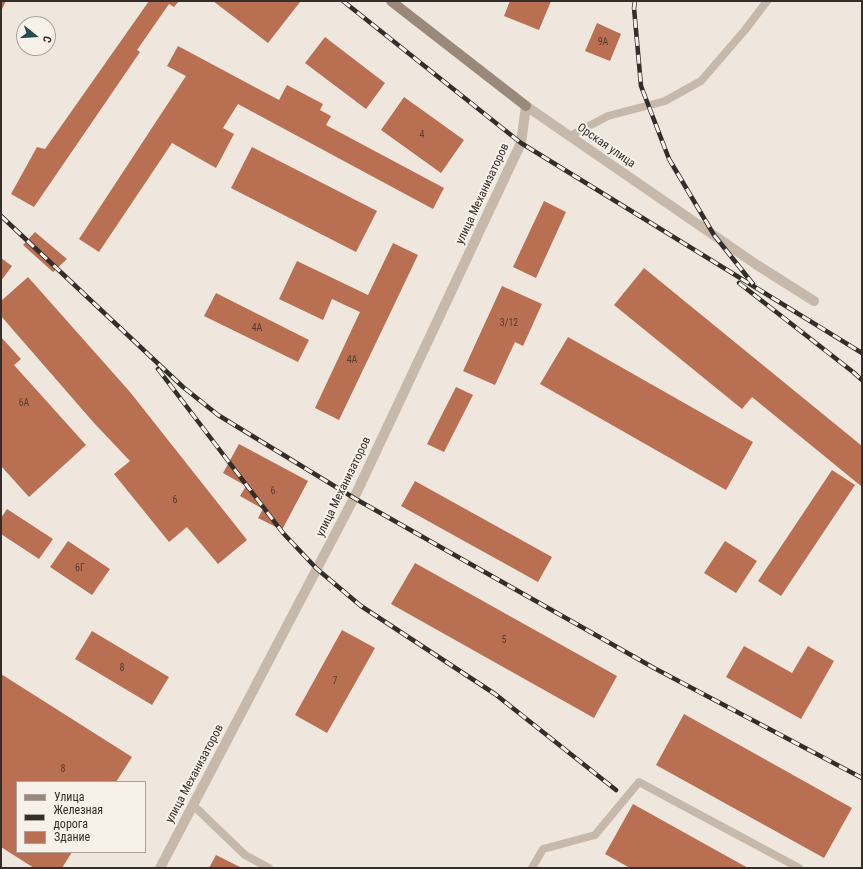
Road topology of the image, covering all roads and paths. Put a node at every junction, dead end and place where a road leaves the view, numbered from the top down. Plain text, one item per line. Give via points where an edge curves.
1 (392, 1) edge
2 (767, 1) edge
3 (526, 106) junction
4 (570, 136) junction
5 (814, 301) dead end
6 (193, 805) junction
7 (160, 868) edge
8 (269, 868) edge
9 (532, 868) edge
10 (799, 868) edge

1 - 3 street, Орская улица
2 - 4 lane via 701,81 665,101 608,116
3 - 4 street, Орская улица
3 - 6 street, улица Механизаторов via 521,143 354,498
4 - 5 street, Орская улица via 757,265
6 - 7 street, улица Механизаторов
6 - 8 lane via 245,855
9 - 10 lane via 543,849 595,835 639,782

